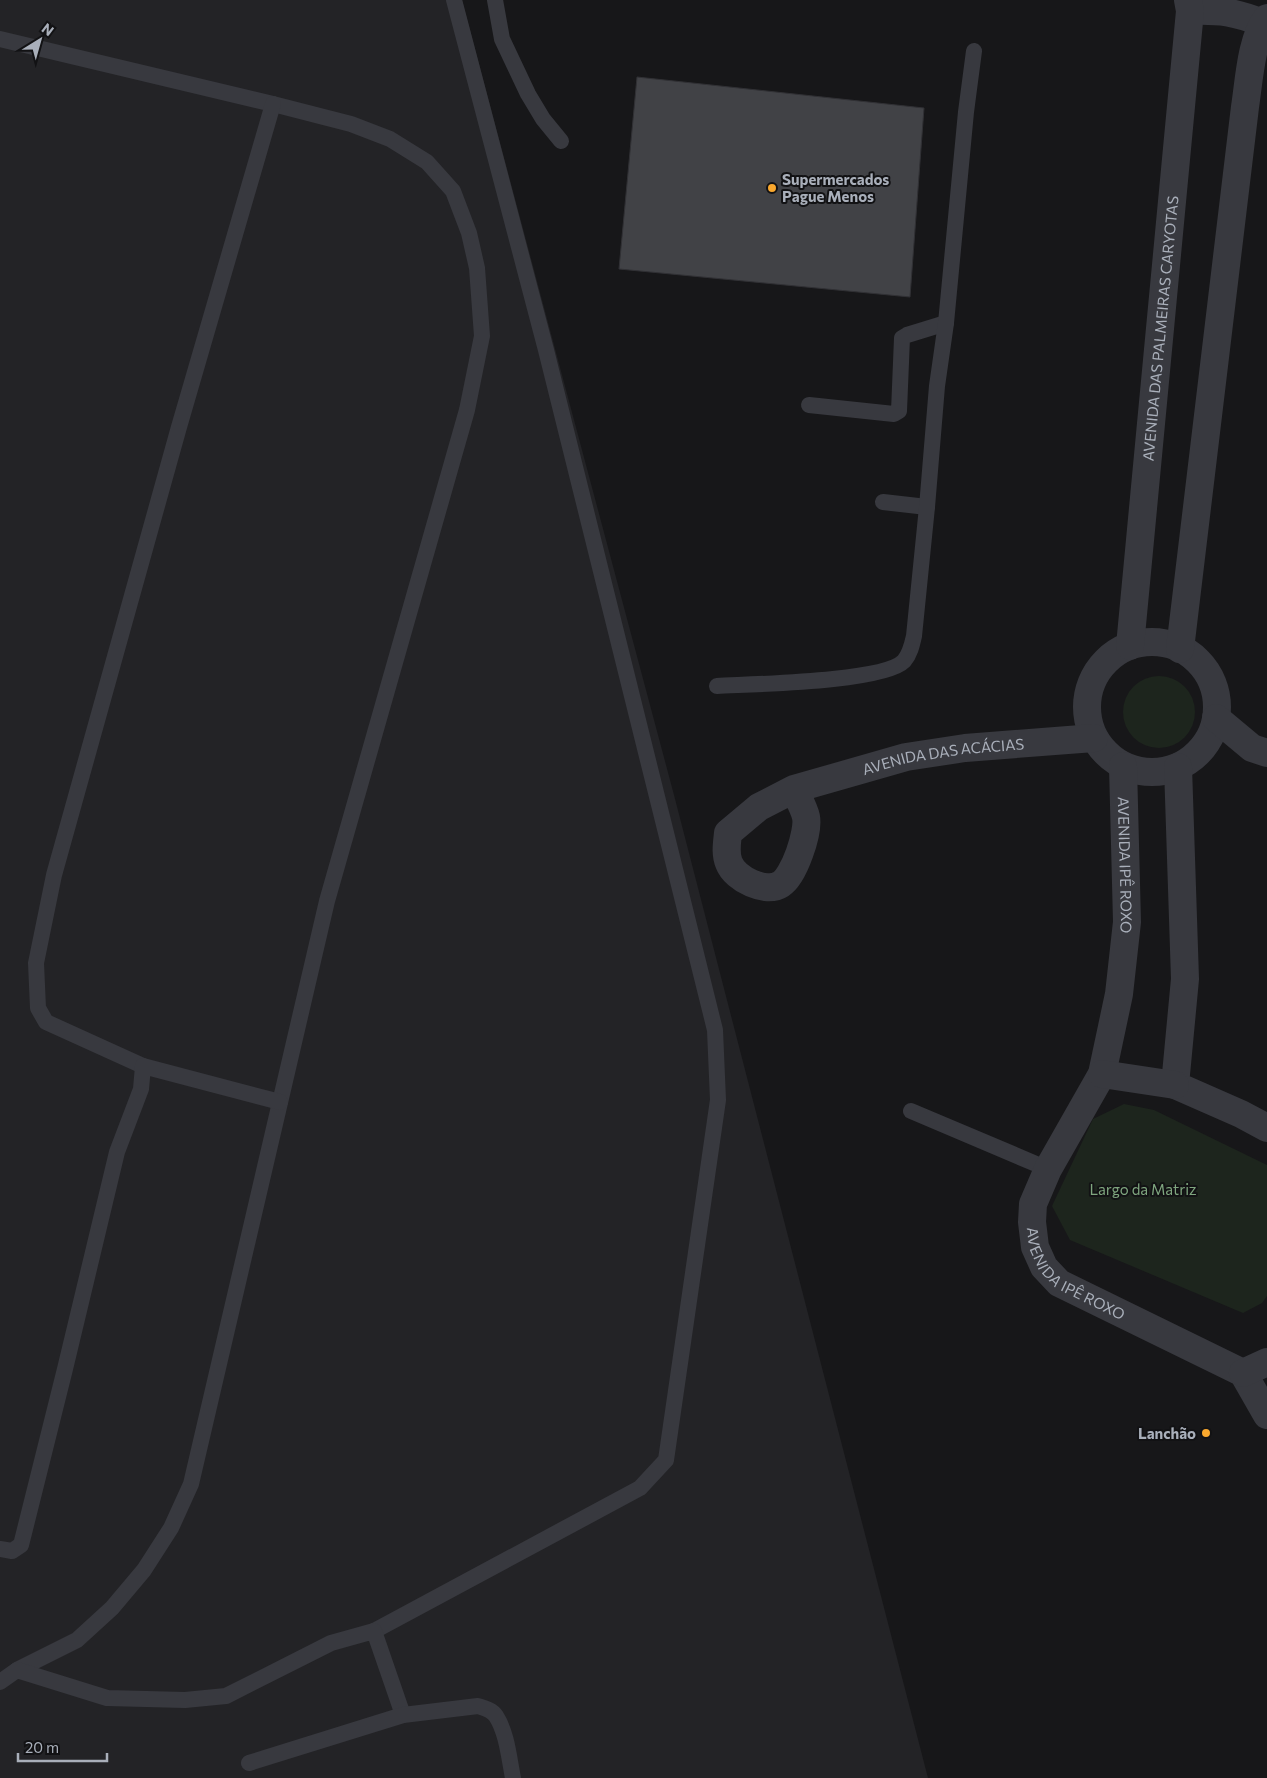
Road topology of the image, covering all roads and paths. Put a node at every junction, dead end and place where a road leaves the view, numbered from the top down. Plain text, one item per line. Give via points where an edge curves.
1 (454, 0) edge
2 (495, 0) edge
3 (1189, 6) edge
4 (1265, 20) edge
5 (0, 39) edge
6 (974, 51) dead end
7 (273, 104) junction
8 (561, 141) dead end
9 (946, 323) junction
10 (809, 405) dead end
11 (883, 502) dead end
12 (928, 506) junction
13 (1130, 646) junction
14 (1180, 649) junction
15 (717, 686) dead end
16 (1216, 718) junction
17 (1094, 738) junction
18 (1267, 753) edge
19 (1123, 766) junction
20 (1178, 767) junction
21 (794, 789) dead end
22 (143, 1066) junction
23 (1102, 1074) junction
24 (1175, 1085) junction
25 (280, 1102) junction
26 (911, 1111) dead end
27 (1267, 1128) edge
28 (1048, 1169) junction
29 (1255, 1368) edge
30 (1267, 1414) edge
31 (0, 1549) edge
32 (374, 1631) junction
33 (17, 1670) junction
34 (0, 1682) edge
35 (404, 1715) junction
36 (248, 1762) dead end
37 (512, 1778) edge

1 - 32 lane via 546,350 715,1030 718,1100 666,1460 640,1488
2 - 8 lane via 502,39 543,120
3 - 4 street, AVENIDA DAS PALMEIRAS CARYOTAS
3 - 13 street, AVENIDA DAS PALMEIRAS CARYOTAS
4 - 14 street, AVENIDA DAS PALMEIRAS CARYOTAS via 1253,58 1245,107
5 - 7 lane
6 - 9 lane
7 - 22 lane via 106,686 54,875 36,962 38,1008 46,1022
7 - 25 lane via 351,124 390,139 427,162 453,191 469,233 477,268 482,336 467,410 327,901
9 - 10 lane via 902,338 899,411 894,414
9 - 12 lane via 937,386
11 - 12 lane
12 - 15 lane via 914,636 904,662 884,671 852,677
13 - 14 street via 1146,642 1164,643
13 - 17 street via 1114,654 1091,681 1087,699 1088,719
14 - 16 street via 1197,660 1210,677 1216,697
16 - 18 street via 1252,748
16 - 20 street via 1205,744 1196,755
17 - 19 street via 1106,754
17 - 21 street, AVENIDA DAS ACÁCIAS via 965,748 906,757
19 - 20 street via 1160,772
19 - 23 street, AVENIDA IPÊ ROXO via 1127,922 1119,994
20 - 24 street via 1185,979
22 - 25 lane
22 - 31 lane via 141,1089 117,1152 21,1545 12,1551
23 - 24 street
23 - 28 street, AVENIDA IPÊ ROXO
24 - 27 street
25 - 33 lane via 191,1484 171,1528 144,1570 112,1608 77,1640
26 - 28 lane
28 - 29 street, AVENIDA IPÊ ROXO via 1033,1204 1032,1222 1035,1247 1044,1267 1059,1283 1135,1321
29 - 30 street, AVENIDA IPÊ ROXO
32 - 33 lane via 331,1644 226,1696 185,1700 107,1698
32 - 35 lane
33 - 34 lane
35 - 36 lane
35 - 37 lane via 478,1706 495,1714 504,1736

